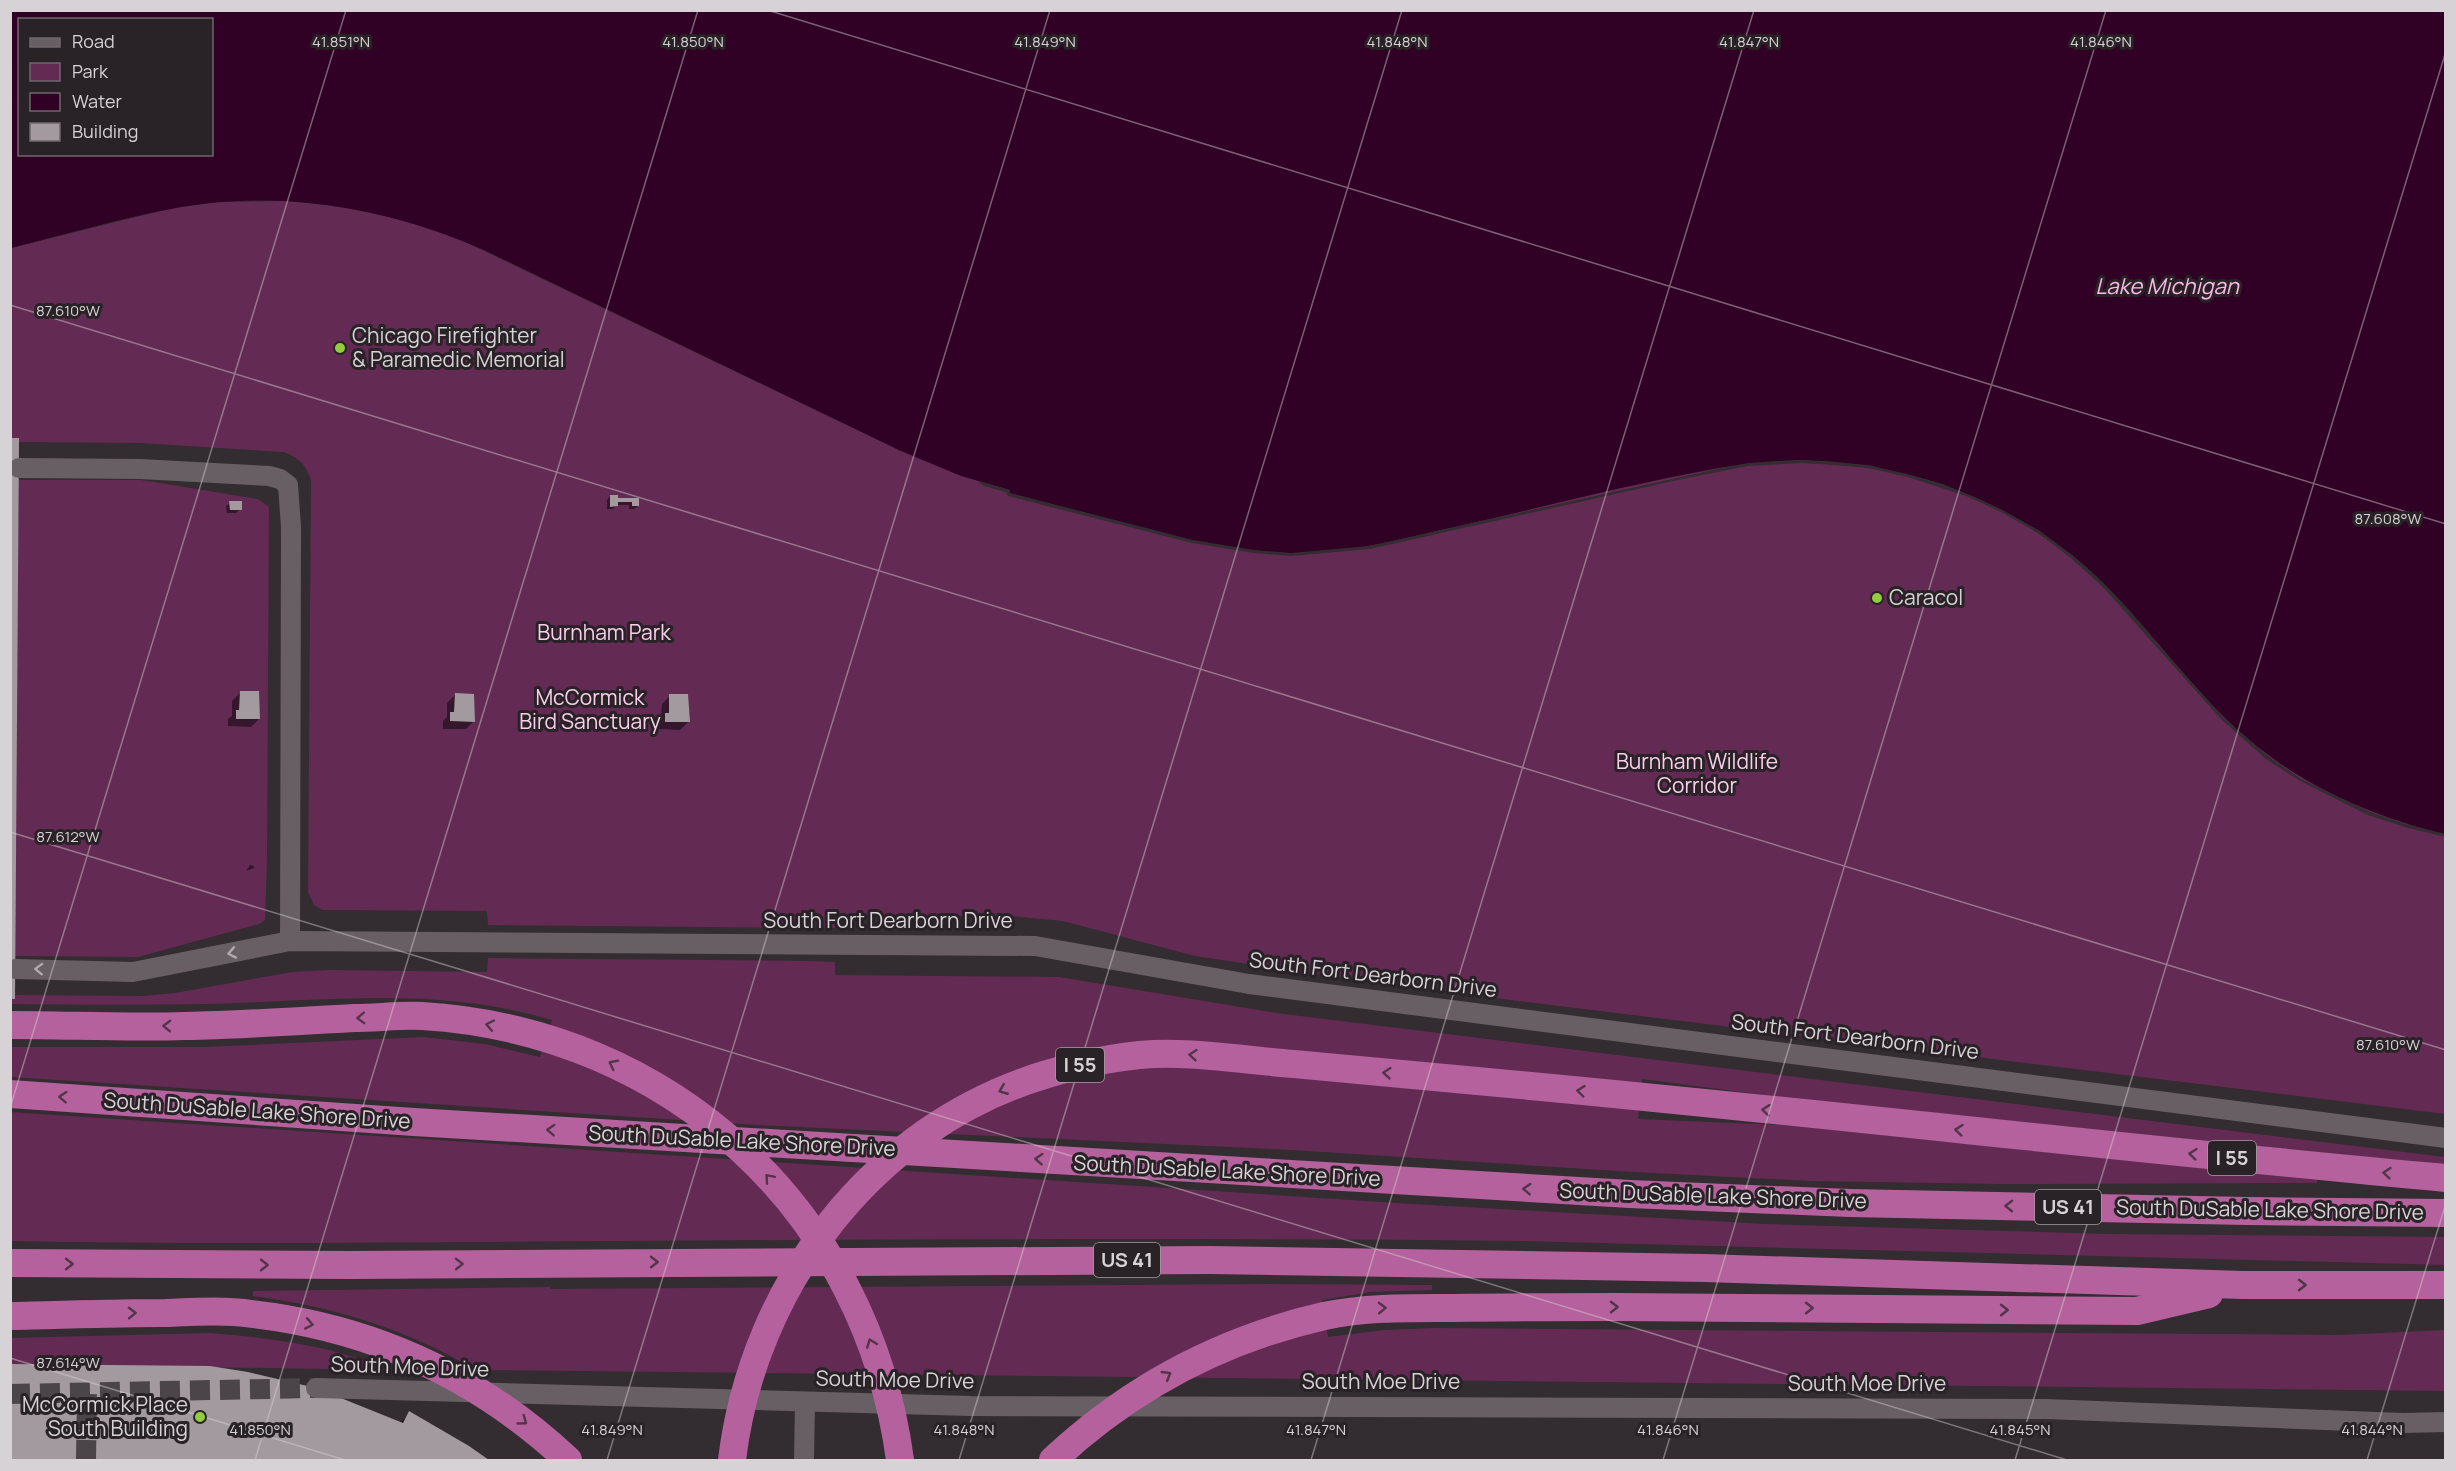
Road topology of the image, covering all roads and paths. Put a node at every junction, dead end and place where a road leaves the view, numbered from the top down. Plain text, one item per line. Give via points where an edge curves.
1 (19, 468) dead end
2 (290, 941) junction
3 (15, 969) dead end
4 (10, 1025) edge
5 (10, 1094) edge
6 (2445, 1138) edge
7 (2445, 1178) edge
8 (2445, 1213) edge
9 (10, 1263) edge
10 (2445, 1285) edge
11 (2243, 1286) junction
12 (10, 1316) edge
13 (316, 1388) tunnel mouth
14 (805, 1402) junction
15 (2445, 1422) edge
16 (568, 1461) edge
17 (732, 1461) edge
18 (804, 1461) edge
19 (900, 1461) edge
20 (1053, 1461) edge

1 - 2 street via 251,475 280,479 288,485
2 -> 3 street, South Fort Dearborn Drive via 133,972
2 - 6 street, South Fort Dearborn Drive via 1035,946 1249,984
19 -> 4 highway via 886,1389 862,1319 825,1250 790,1202 757,1164 713,1125 663,1089 597,1055 483,1023 420,1016 184,1027
8 -> 5 highway, South DuSable Lake Shore Drive / US 41 via 1896,1204 1630,1194 426,1123
7 -> 17 highway, I 55 via 1174,1053 1107,1059 1031,1080 978,1101 921,1136 879,1170 840,1210 812,1246 768,1324 744,1392
9 -> 11 highway, US 41 via 1210,1260 1704,1268
11 -> 10 highway, US 41
20 -> 11 highway via 1083,1432 1131,1396 1181,1366 1237,1342 1324,1316 1373,1308 2137,1311
12 -> 16 highway via 251,1314 363,1336 418,1358 493,1398
13 - 14 street, South Moe Drive
14 - 15 street, South Moe Drive via 970,1406 2046,1409
14 - 18 street

